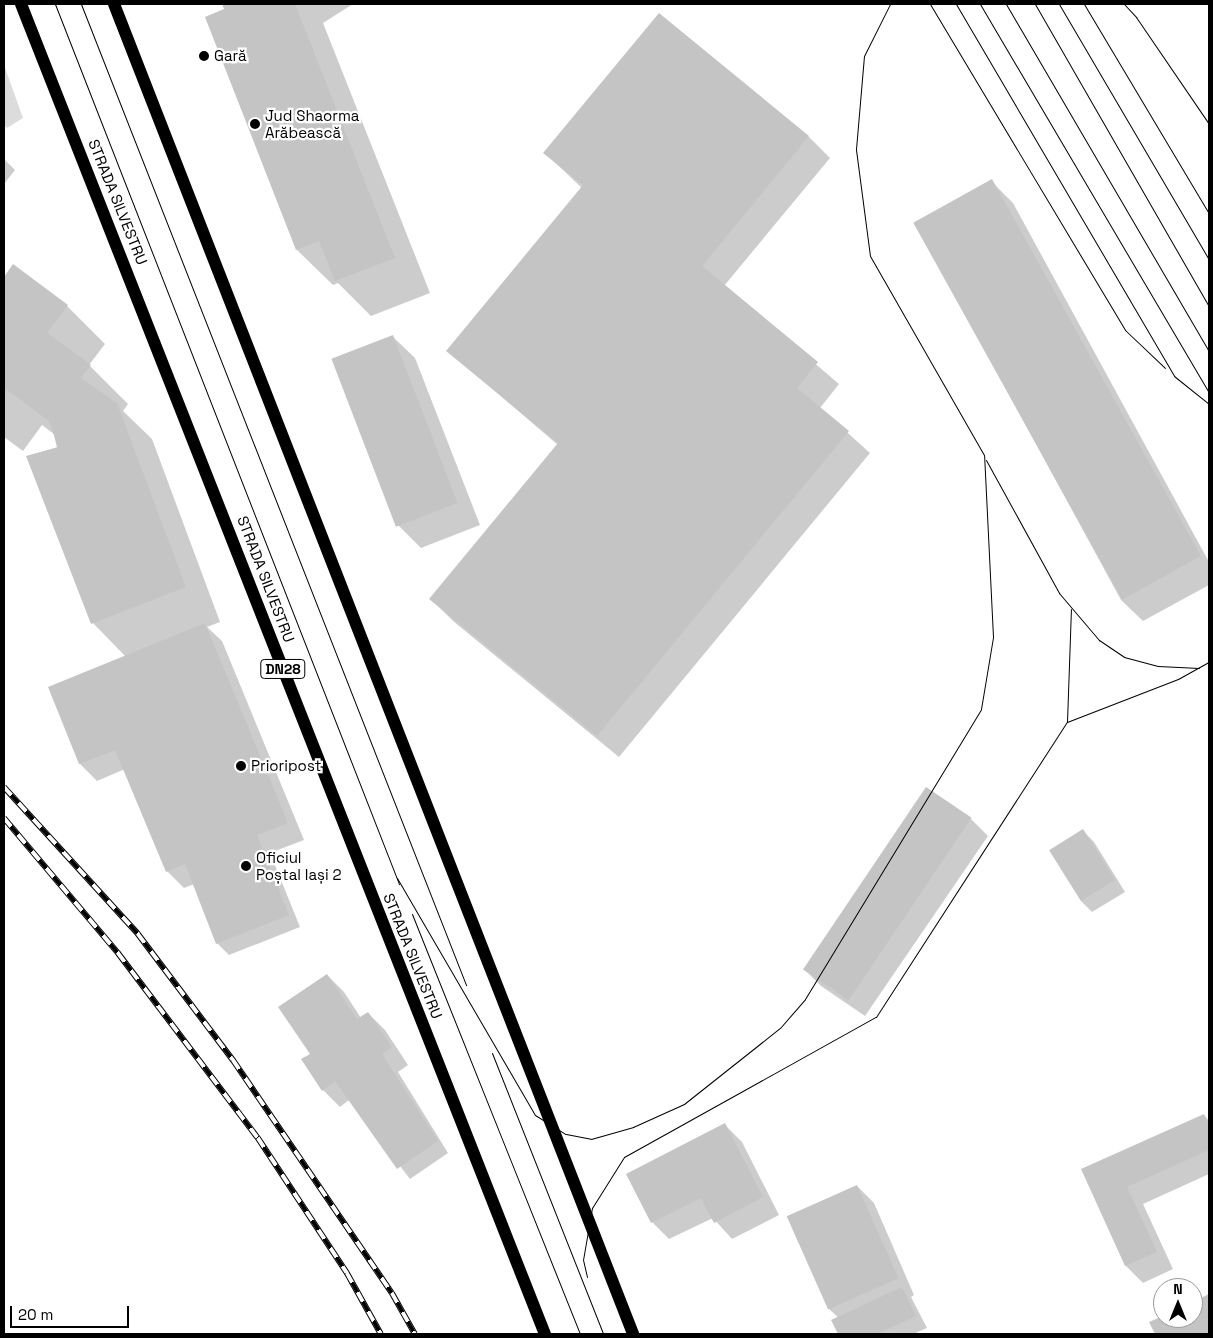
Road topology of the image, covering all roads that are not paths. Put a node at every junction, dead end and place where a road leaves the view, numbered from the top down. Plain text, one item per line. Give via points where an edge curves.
1 (21, 4) edge
2 (114, 4) edge
3 (545, 1334) edge
4 (633, 1334) edge

1 - 3 main road, STRADA SILVESTRU / DN28
2 - 4 main road

